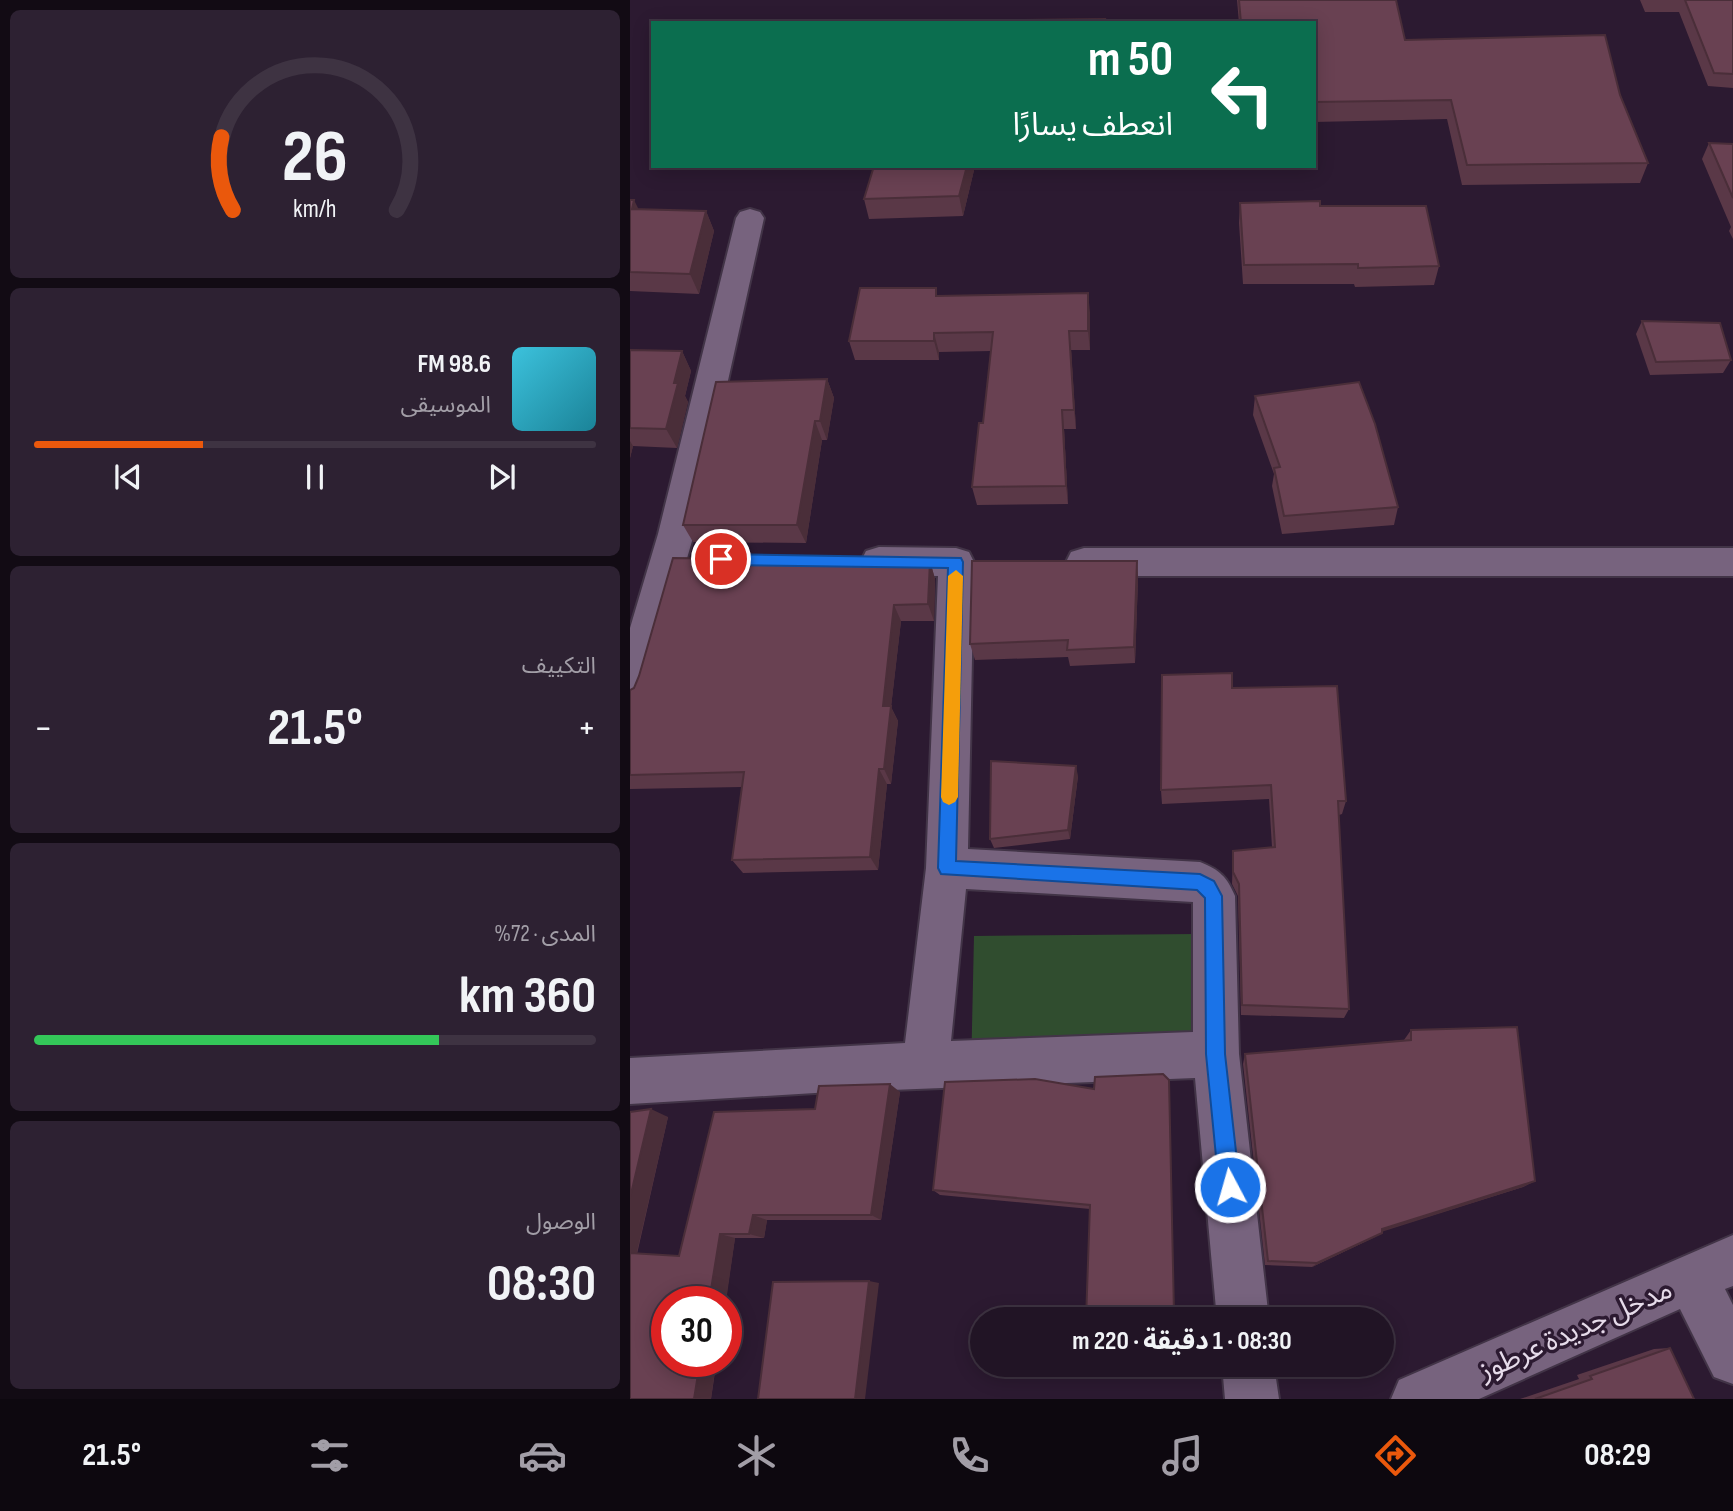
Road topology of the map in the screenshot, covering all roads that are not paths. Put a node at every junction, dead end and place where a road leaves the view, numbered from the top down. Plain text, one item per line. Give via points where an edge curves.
1 (750, 218) dead end
2 (669, 559) junction
3 (710, 559) edge
4 (847, 561) edge
5 (1053, 562) edge
6 (1733, 562) edge
7 (630, 691) edge
8 (947, 868) junction
9 (1216, 1054) junction
10 (925, 1066) junction
11 (630, 1081) edge
12 (1712, 1268) edge
13 (1242, 1307) edge
14 (1733, 1358) edge
15 (1249, 1377) edge
16 (1252, 1399) edge
17 (1418, 1399) edge

1 - 2 street
2 - 3 street
2 - 7 street
4 - 8 street via 970,562
5 - 6 street
8 - 9 street via 1200,882 1208,887 1213,896
8 - 10 street
9 - 10 street
9 - 13 street
10 - 11 street
12 - 14 street
12 - 17 street, مدخل جديدة عرطوز
15 - 16 street

